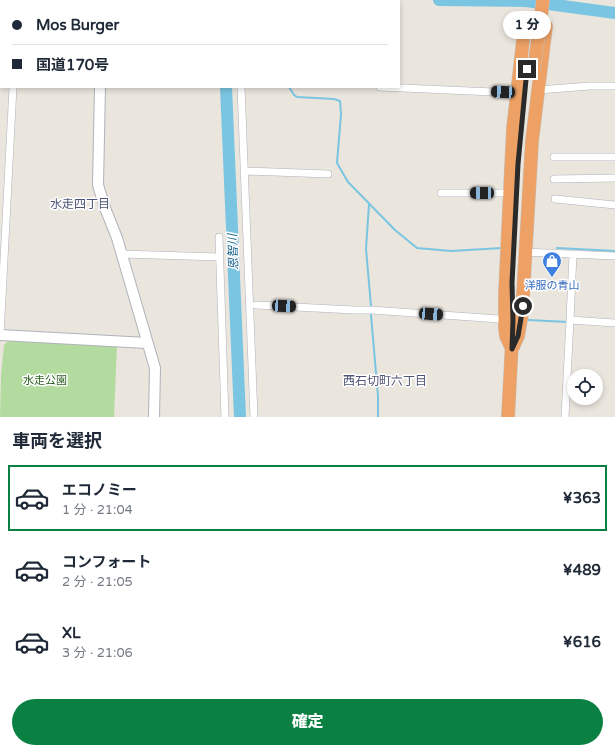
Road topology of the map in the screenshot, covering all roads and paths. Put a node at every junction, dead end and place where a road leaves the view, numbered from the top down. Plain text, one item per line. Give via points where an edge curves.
1 (536, 0) edge
2 (543, 0) edge
3 (531, 69) junction
4 (615, 86) edge
5 (13, 88) edge
6 (100, 88) edge
7 (241, 88) edge
8 (400, 88) edge
9 (538, 90) junction
10 (516, 93) junction
11 (554, 157) dead end
12 (615, 157) edge
13 (244, 171) junction
14 (328, 174) dead end
15 (615, 178) edge
16 (554, 179) dead end
17 (0, 190) edge
18 (8, 190) junction
19 (441, 193) dead end
20 (509, 193) junction
21 (555, 199) dead end
22 (615, 205) edge
23 (219, 237) dead end
24 (523, 252) junction
25 (121, 254) junction
26 (573, 254) junction
27 (615, 256) edge
28 (219, 257) junction
29 (256, 305) dead end
30 (509, 319) junction
31 (570, 320) junction
32 (615, 323) edge
33 (0, 336) edge
34 (147, 343) junction
35 (512, 349) junction
36 (154, 417) edge
37 (225, 417) edge
38 (254, 417) edge
39 (508, 417) edge
40 (565, 417) edge

1 - 3 highway
2 - 3 highway, bridge
3 - 24 highway
3 - 30 highway via 518,164
4 - 9 street
5 - 18 street
6 - 25 street via 98,185
7 - 13 street
8 - 10 street
9 - 10 highway via 546,26 525,23
9 - 24 highway
10 - 20 highway
11 - 12 street
13 - 14 street
13 - 38 street
15 - 16 street
17 - 18 street
18 - 33 street
19 - 20 street
20 - 30 highway
21 - 22 street
23 - 28 street
24 - 26 street
24 - 30 highway via 519,283
24 - 35 highway via 522,313 518,336
25 - 28 street
25 - 34 street
26 - 27 street
26 - 31 street
28 - 37 street
29 - 30 street
30 - 35 highway via 506,336
31 - 32 street
31 - 40 street
33 - 34 street
34 - 36 street via 155,368
35 - 39 highway

